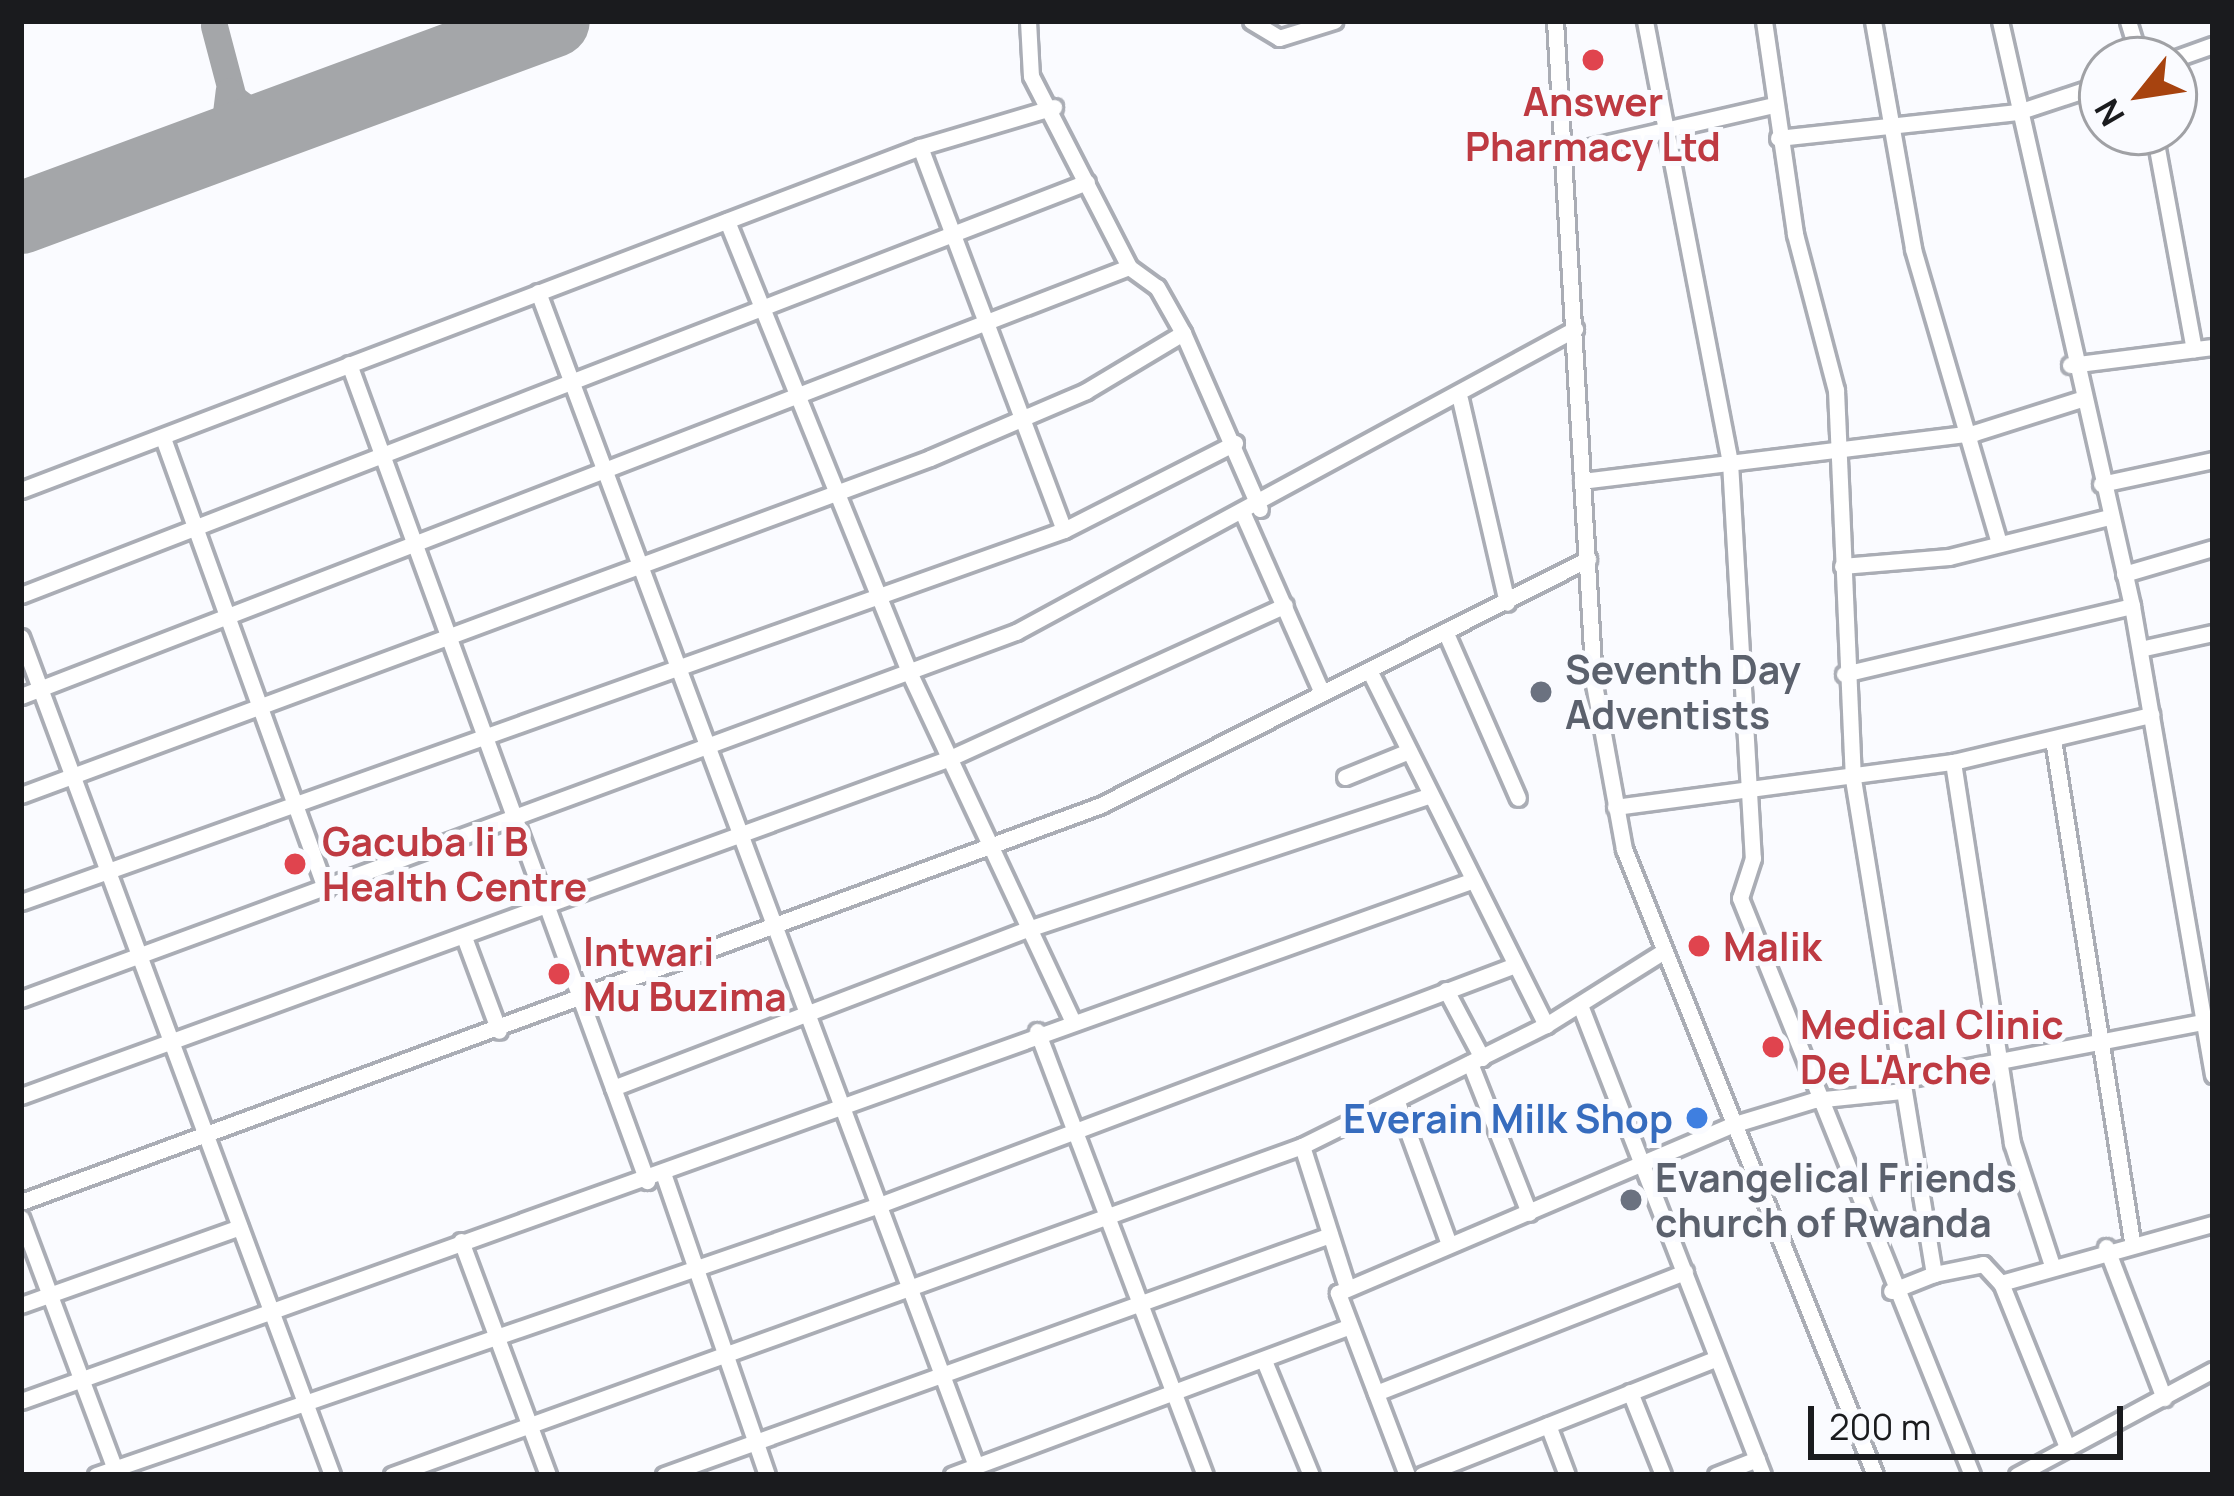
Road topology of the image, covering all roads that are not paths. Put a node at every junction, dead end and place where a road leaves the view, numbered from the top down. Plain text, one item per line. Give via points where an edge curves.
1 (1028, 21) edge
2 (1251, 21) edge
3 (1334, 21) edge
4 (1555, 21) edge
5 (1646, 21) edge
6 (1764, 21) edge
7 (1873, 21) edge
8 (2000, 21) edge
9 (1031, 76) junction
10 (2078, 92) edge
11 (1773, 105) junction
12 (1054, 107) junction
13 (1022, 110) junction
14 (2018, 112) junction
15 (1888, 133) junction
16 (1671, 136) junction
17 (1778, 138) junction
18 (920, 147) junction
19 (1564, 153) junction
20 (2158, 156) edge
21 (1087, 182) junction
22 (727, 221) junction
23 (952, 235) junction
24 (1129, 267) junction
25 (538, 292) junction
26 (761, 309) junction
27 (982, 323) junction
28 (1575, 328) junction
29 (1184, 333) junction
30 (2213, 347) edge
31 (2194, 349) junction
32 (349, 364) junction
33 (2070, 365) junction
34 (572, 386) junction
35 (796, 398) junction
36 (1460, 399) junction
37 (2078, 400) junction
38 (1023, 421) junction
39 (1974, 433) junction
40 (163, 438) junction
41 (1235, 443) junction
42 (1842, 453) junction
43 (385, 456) junction
44 (2213, 460) edge
45 (1730, 462) junction
46 (607, 471) junction
47 (1582, 481) junction
48 (2101, 484) junction
49 (21, 490) edge
50 (836, 493) junction
51 (1252, 512) junction
52 (2110, 517) junction
53 (1064, 530) junction
54 (193, 531) junction
55 (1999, 543) junction
56 (418, 546) junction
57 (2213, 548) edge
58 (1588, 559) junction
59 (1842, 566) junction
60 (643, 571) junction
61 (2124, 574) junction
62 (875, 592) junction
63 (21, 595) edge
64 (1507, 603) junction
65 (1285, 605) junction
66 (2132, 606) junction
67 (225, 619) junction
68 (1445, 631) junction
69 (2213, 632) edge
70 (21, 637) edge
71 (456, 642) junction
72 (2140, 650) junction
73 (680, 659) junction
74 (1370, 670) junction
75 (910, 674) junction
76 (1844, 674) junction
77 (40, 688) junction
78 (1322, 693) junction
79 (21, 696) edge
80 (262, 710) junction
81 (2151, 715) junction
82 (486, 734) junction
83 (2053, 739) junction
84 (713, 747) junction
85 (1409, 751) junction
86 (950, 758) junction
87 (1953, 762) junction
88 (73, 776) junction
89 (1345, 777) dead end
90 (1853, 778) junction
91 (1750, 791) junction
92 (21, 795) edge
93 (1430, 795) junction
94 (1518, 798) dead end
95 (295, 801) junction
96 (1615, 807) junction
97 (516, 822) junction
98 (744, 835) junction
99 (992, 843) junction
100 (108, 871) junction
101 (1472, 880) junction
102 (326, 890) junction
103 (21, 902) edge
104 (548, 906) junction
105 (776, 926) junction
106 (1028, 929) junction
107 (464, 937) junction
108 (1664, 951) junction
109 (138, 957) junction
110 (1513, 966) junction
111 (1446, 990) junction
112 (21, 999) edge
113 (2206, 999) edge
114 (581, 1000) junction
115 (1580, 1005) junction
116 (809, 1013) junction
117 (1071, 1017) junction
118 (2203, 1022) junction
119 (1546, 1024) junction
120 (499, 1030) junction
121 (1037, 1030) junction
122 (2098, 1043) junction
123 (172, 1044) junction
124 (1476, 1060) junction
125 (1998, 1064) junction
126 (2213, 1075) edge
127 (1901, 1086) junction
128 (613, 1088) junction
129 (21, 1096) edge
130 (1814, 1100) junction
131 (1397, 1102) junction
132 (844, 1104) junction
133 (1735, 1124) junction
134 (1072, 1133) junction
135 (207, 1138) junction
136 (1301, 1146) junction
137 (1645, 1168) junction
138 (655, 1178) junction
139 (21, 1202) edge
140 (882, 1204) junction
141 (1529, 1214) junction
142 (21, 1218) edge
143 (1103, 1219) junction
144 (2213, 1224) edge
145 (240, 1227) junction
146 (1330, 1235) junction
147 (460, 1241) junction
148 (2132, 1241) junction
149 (1450, 1244) junction
150 (2106, 1247) junction
151 (2051, 1262) junction
152 (695, 1265) junction
153 (1685, 1272) junction
154 (1934, 1274) junction
155 (2000, 1283) junction
156 (912, 1287) junction
157 (1347, 1287) junction
158 (1891, 1291) junction
159 (50, 1295) junction
160 (21, 1305) edge
161 (1133, 1306) junction
162 (270, 1310) junction
163 (1346, 1328) junction
164 (496, 1334) junction
165 (726, 1354) junction
166 (1717, 1358) junction
167 (1265, 1363) junction
168 (2213, 1370) edge
169 (944, 1374) junction
170 (81, 1379) junction
171 (1630, 1392) junction
172 (1376, 1393) junction
173 (1171, 1396) junction
174 (2164, 1397) junction
175 (21, 1401) edge
176 (304, 1403) junction
177 (530, 1425) junction
178 (1548, 1425) junction
179 (756, 1443) junction
180 (2067, 1447) junction
181 (976, 1466) junction
182 (1464, 1467) edge
183 (1760, 1467) edge
184 (116, 1472) edge
185 (96, 1475) edge
186 (332, 1475) edge
187 (392, 1475) edge
188 (548, 1475) edge
189 (664, 1475) edge
190 (767, 1475) edge
191 (952, 1475) edge
192 (1205, 1475) edge
193 (1311, 1475) edge
194 (1407, 1475) edge
195 (1423, 1475) edge
196 (1567, 1475) edge
197 (1663, 1475) edge
198 (1715, 1475) edge
199 (1875, 1475) edge
200 (1972, 1475) edge
201 (2017, 1475) edge

1 - 9 street
2 - 3 street via 1279,38
4 - 19 street
5 - 16 street
6 - 11 street
7 - 15 street
8 - 14 street
9 - 12 street
9 - 13 street
10 - 14 street
11 - 16 street
11 - 17 street
12 - 13 street
12 - 21 street
13 - 18 street
14 - 15 street
14 - 33 street
15 - 17 street
15 - 39 street
16 - 19 street
16 - 45 street
17 - 42 street
18 - 22 street
18 - 23 street
19 - 28 street
20 - 31 street
21 - 23 street
21 - 24 street
22 - 25 street
22 - 26 street
23 - 26 street
23 - 27 street
24 - 27 street
24 - 29 street via 1157,287
25 - 32 street
25 - 34 street
26 - 34 street
26 - 35 street
27 - 35 street
27 - 38 street
28 - 36 street
28 - 47 street
29 - 38 street
29 - 41 street
30 - 31 street
31 - 33 street
32 - 40 street
32 - 43 street
33 - 37 street
34 - 43 street
34 - 46 street
35 - 46 street
35 - 50 street
36 - 51 street
36 - 64 street
37 - 39 street
37 - 48 street
38 - 50 street
38 - 53 street
39 - 42 street
39 - 55 street
40 - 49 street
40 - 54 street
41 - 51 street
41 - 53 street
42 - 45 street
42 - 59 street
43 - 54 street
43 - 56 street
44 - 48 street
45 - 47 street
45 - 91 street via 1736,709
46 - 56 street
46 - 60 street
47 - 58 street
48 - 52 street
50 - 60 street
50 - 62 street
51 - 65 street
51 - 75 street
52 - 55 street
52 - 61 street
53 - 62 street
54 - 63 street
54 - 67 street
55 - 59 street
56 - 67 street
56 - 71 street
57 - 61 street
58 - 64 street
58 - 96 street
59 - 76 street
60 - 71 street
60 - 73 street
61 - 66 street
62 - 73 street
62 - 75 street
64 - 68 street
65 - 78 street
65 - 86 street
66 - 72 street
66 - 76 street
67 - 77 street
67 - 80 street
68 - 74 street
68 - 94 street
69 - 72 street
70 - 77 street
71 - 80 street
71 - 82 street
72 - 81 street
73 - 82 street
73 - 84 street
74 - 78 street
74 - 85 street
75 - 84 street
75 - 86 street
76 - 90 street
77 - 79 street
77 - 88 street
78 - 99 street via 1114,800
80 - 88 street
80 - 95 street
81 - 83 street
81 - 113 street
82 - 95 street
82 - 97 street
83 - 87 street
83 - 122 street
84 - 97 street
84 - 98 street
85 - 89 street
85 - 93 street
86 - 98 street
86 - 99 street
87 - 90 street
87 - 125 street
88 - 92 street
88 - 100 street
90 - 91 street
90 - 127 street
91 - 96 street
91 - 130 street via 1753,858 1740,898
93 - 101 street
93 - 106 street
95 - 100 street
95 - 102 street
96 - 108 street
97 - 102 street
97 - 104 street
98 - 104 street
98 - 105 street
99 - 105 street
99 - 106 street
100 - 103 street
100 - 109 street
101 - 110 street
101 - 117 street via 1300,950
102 - 109 street
104 - 107 street
104 - 114 street
105 - 114 street
105 - 116 street
106 - 116 street
106 - 117 street
107 - 120 street
107 - 123 street
108 - 115 street
108 - 133 street
109 - 112 street
109 - 123 street
110 - 111 street
110 - 119 street
111 - 124 street
111 - 134 street
113 - 118 street
114 - 120 street
114 - 128 street
115 - 119 street
115 - 137 street
116 - 128 street
116 - 132 street
117 - 121 street
118 - 122 street
118 - 126 street
119 - 124 street
120 - 135 street
121 - 132 street
121 - 134 street
122 - 125 street
122 - 148 street
123 - 129 street
123 - 135 street
124 - 131 street
124 - 141 street
125 - 127 street
125 - 151 street
127 - 130 street
127 - 154 street
128 - 138 street
130 - 133 street
130 - 158 street
131 - 136 street
131 - 149 street
132 - 138 street
132 - 140 street
133 - 137 street
133 - 199 street
134 - 140 street
134 - 143 street
135 - 139 street
135 - 145 street
136 - 143 street
136 - 146 street
137 - 141 street
137 - 153 street
138 - 147 street
138 - 152 street
140 - 152 street
140 - 156 street
141 - 149 street
142 - 159 street
143 - 156 street
143 - 161 street
144 - 148 street
145 - 159 street
145 - 162 street
146 - 157 street
146 - 161 street
147 - 162 street
147 - 164 street
148 - 150 street
149 - 157 street
150 - 151 street
150 - 174 street
151 - 155 street
152 - 164 street
152 - 165 street
153 - 166 street
153 - 172 street
154 - 155 street via 1983,1264
154 - 158 street
155 - 180 street
156 - 165 street
156 - 169 street
157 - 163 street via 1336,1300
158 - 200 street
159 - 160 street
159 - 170 street
161 - 169 street
161 - 173 street
162 - 170 street
162 - 176 street
163 - 167 street
163 - 172 street
164 - 176 street
164 - 177 street
165 - 177 street
165 - 179 street
166 - 171 street
166 - 183 street
167 - 173 street
167 - 193 street
168 - 174 street
169 - 179 street
169 - 181 street
170 - 175 street
170 - 184 street
171 - 178 street
171 - 197 street
172 - 194 street
173 - 181 street
173 - 192 street
174 - 180 street
176 - 184 street
176 - 186 street
177 - 187 street
177 - 188 street
178 - 182 street
178 - 196 street
179 - 189 street
179 - 190 street
180 - 201 street
181 - 191 street
182 - 195 street
183 - 198 street
184 - 185 street

